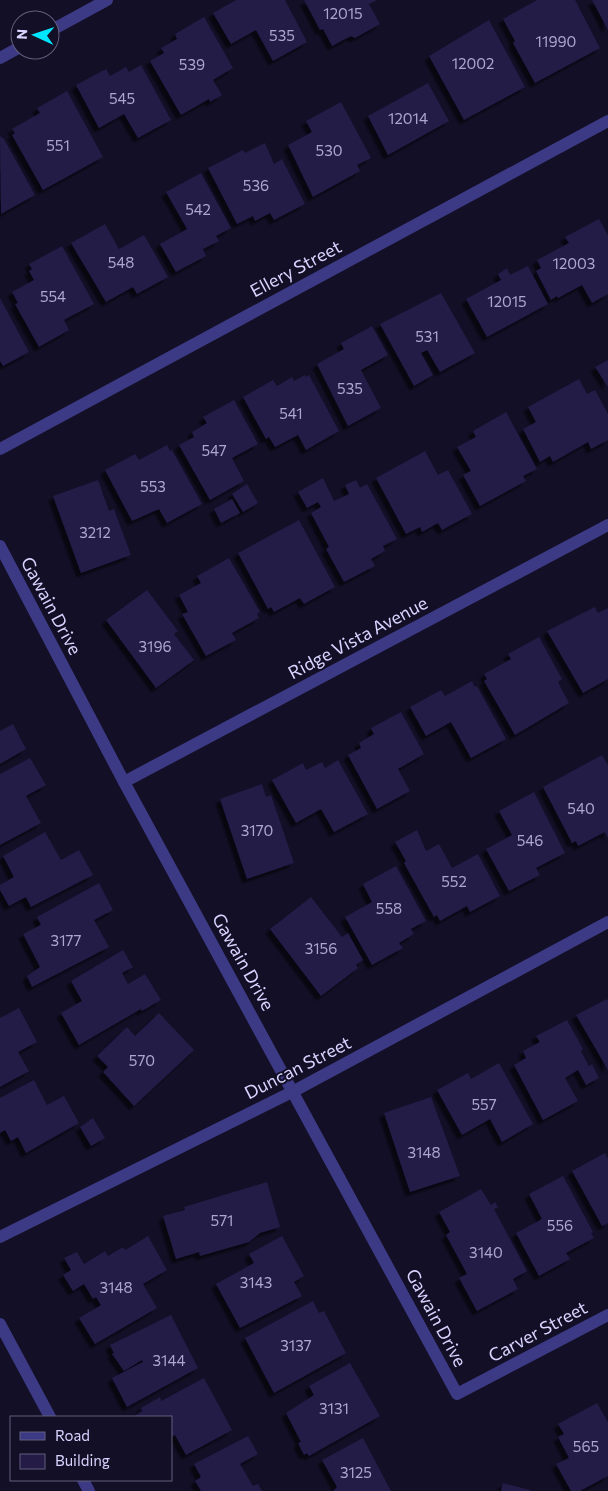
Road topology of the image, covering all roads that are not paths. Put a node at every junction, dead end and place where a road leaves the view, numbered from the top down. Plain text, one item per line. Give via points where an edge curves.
1 (107, 0) edge
2 (60, 26) edge
3 (608, 121) edge
4 (0, 449) edge
5 (608, 524) edge
6 (0, 546) edge
7 (124, 782) junction
8 (608, 922) edge
9 (294, 1091) junction
10 (0, 1236) edge
11 (608, 1315) edge
12 (0, 1324) edge
13 (457, 1394) joint
14 (49, 1416) edge

1 - 2 street
3 - 4 street, Ellery Street
5 - 7 street, Ridge Vista Avenue
6 - 7 street, Gawain Drive
7 - 9 street, Gawain Drive
8 - 9 street, Duncan Street
9 - 10 street, Duncan Street
9 - 13 street, Gawain Drive
11 - 13 street, Carver Street
12 - 14 street

